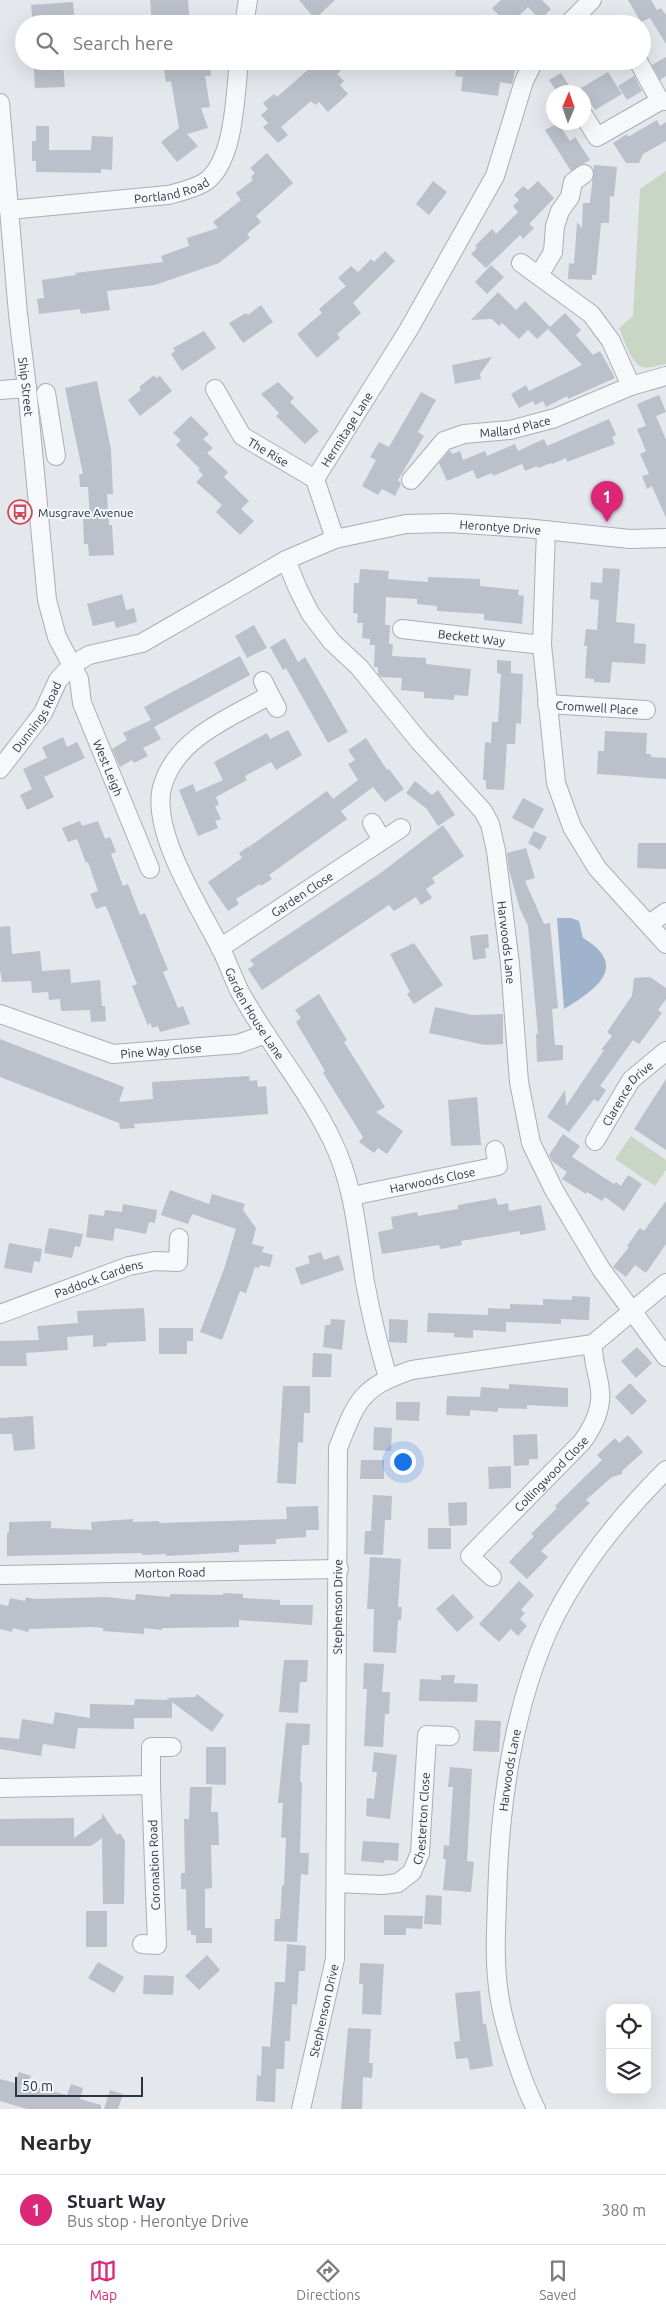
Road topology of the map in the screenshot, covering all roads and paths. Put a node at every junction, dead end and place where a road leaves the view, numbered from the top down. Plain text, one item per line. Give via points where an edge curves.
1 (248, 0) edge
2 (592, 0) edge
3 (246, 15) edge
4 (577, 15) edge
5 (238, 70) edge
6 (530, 70) edge
7 (644, 70) edge
8 (663, 101) edge
9 (0, 103) edge
10 (591, 127) edge
11 (584, 174) dead end
12 (9, 210) junction
13 (521, 263) dead end
14 (539, 275) junction
15 (666, 376) edge
16 (631, 386) junction
17 (27, 388) junction
18 (215, 389) dead end
19 (0, 390) edge
20 (46, 394) dead end
21 (51, 424) junction
22 (30, 427) junction
23 (56, 456) dead end
24 (315, 479) junction
25 (411, 480) dead end
26 (546, 530) junction
27 (666, 538) edge
28 (335, 539) junction
29 (286, 560) junction
30 (402, 629) dead end
31 (542, 645) junction
32 (72, 665) junction
33 (270, 695) dead end
34 (548, 704) junction
35 (646, 710) dead end
36 (0, 769) edge
37 (372, 823) dead end
38 (401, 828) dead end
39 (382, 840) junction
40 (150, 869) dead end
41 (666, 912) edge
42 (649, 924) junction
43 (666, 944) edge
44 (220, 948) junction
45 (0, 1014) edge
46 (266, 1034) junction
47 (666, 1051) edge
48 (595, 1142) dead end
49 (496, 1150) dead end
50 (352, 1196) junction
51 (179, 1238) dead end
52 (666, 1283) edge
53 (632, 1313) junction
54 (0, 1314) edge
55 (593, 1344) junction
56 (666, 1357) edge
57 (388, 1378) junction
58 (666, 1470) edge
59 (339, 1569) junction
60 (0, 1576) edge
61 (492, 1577) dead end
62 (450, 1736) dead end
63 (172, 1747) dead end
64 (152, 1784) junction
65 (0, 1788) edge
66 (336, 1882) junction
67 (156, 1945) dead end
68 (301, 2109) edge
69 (536, 2109) edge

1 - 3 street
2 - 4 street
5 - 12 street, Portland Road via 228,147 206,182 168,195
6 - 24 street, Hermitage Lane via 495,176 408,329
7 - 8 street
8 - 10 street via 597,137
9 - 12 street, Ship Street
11 - 14 street via 573,182 570,198 560,211 553,252
12 - 17 street, Ship Street
13 - 14 street
14 - 16 street via 591,314 611,341
15 - 16 street, Mallard Place
16 - 25 street, Mallard Place via 555,418 510,430 464,434 444,441
17 - 19 street
17 - 22 street, Ship Street
18 - 24 street, The Rise via 242,436
20 - 21 street
21 - 22 street
21 - 23 street
22 - 32 street, Ship Street via 46,600 57,637
24 - 28 street, Hermitage Lane
26 - 27 street, Herontye Drive via 630,539
26 - 28 street, Herontye Drive via 448,523 406,524
26 - 31 street
28 - 29 street
29 - 32 street via 142,644 89,655
29 - 53 street, Harwoods Lane via 310,613 332,642 359,668 483,811 490,824 510,964 519,1082 531,1143 554,1190 601,1269
30 - 31 street, Beckett Way
31 - 34 street
32 - 36 street, Dunnings Road via 58,680 44,713
32 - 40 street, West Leigh via 79,679 82,703
33 - 44 street, Garden House Lane via 192,741 175,760 163,784 160,807 172,854
34 - 35 street, Cromwell Place
34 - 42 street via 556,783 572,828 597,868
37 - 39 street
38 - 39 street, Garden Close
39 - 44 street, Garden Close
41 - 42 street
42 - 43 street
44 - 46 street, Garden House Lane via 240,992
45 - 46 street, Pine Way Close via 112,1054 238,1044
46 - 50 street, Garden House Lane via 322,1122 345,1170
47 - 48 street, Clarence Drive via 631,1080
49 - 50 street, Harwoods Close via 498,1166
50 - 57 street, Garden House Lane via 365,1284
51 - 54 street, Paddock Gardens via 178,1262 155,1261 129,1266
52 - 53 street
53 - 55 street
53 - 56 street, Harwoods Lane
55 - 57 street, Stephenson Drive via 412,1370
55 - 61 street, Collingwood Close via 592,1355 600,1391 592,1429 470,1556
57 - 59 street, Stephenson Drive via 368,1391 353,1409 338,1448
58 - 69 street, Harwoods Lane via 595,1551 564,1600 548,1631 518,1720 507,1780 498,1865 495,1952 499,1996 512,2046
59 - 60 street, Morton Road
59 - 66 street, Stephenson Drive
62 - 66 street, Chesterton Close via 427,1736 420,1854 412,1872 398,1883
63 - 64 street, Coronation Road via 151,1747
64 - 65 street
64 - 67 street, Coronation Road
66 - 68 street, Stephenson Drive via 335,1959

